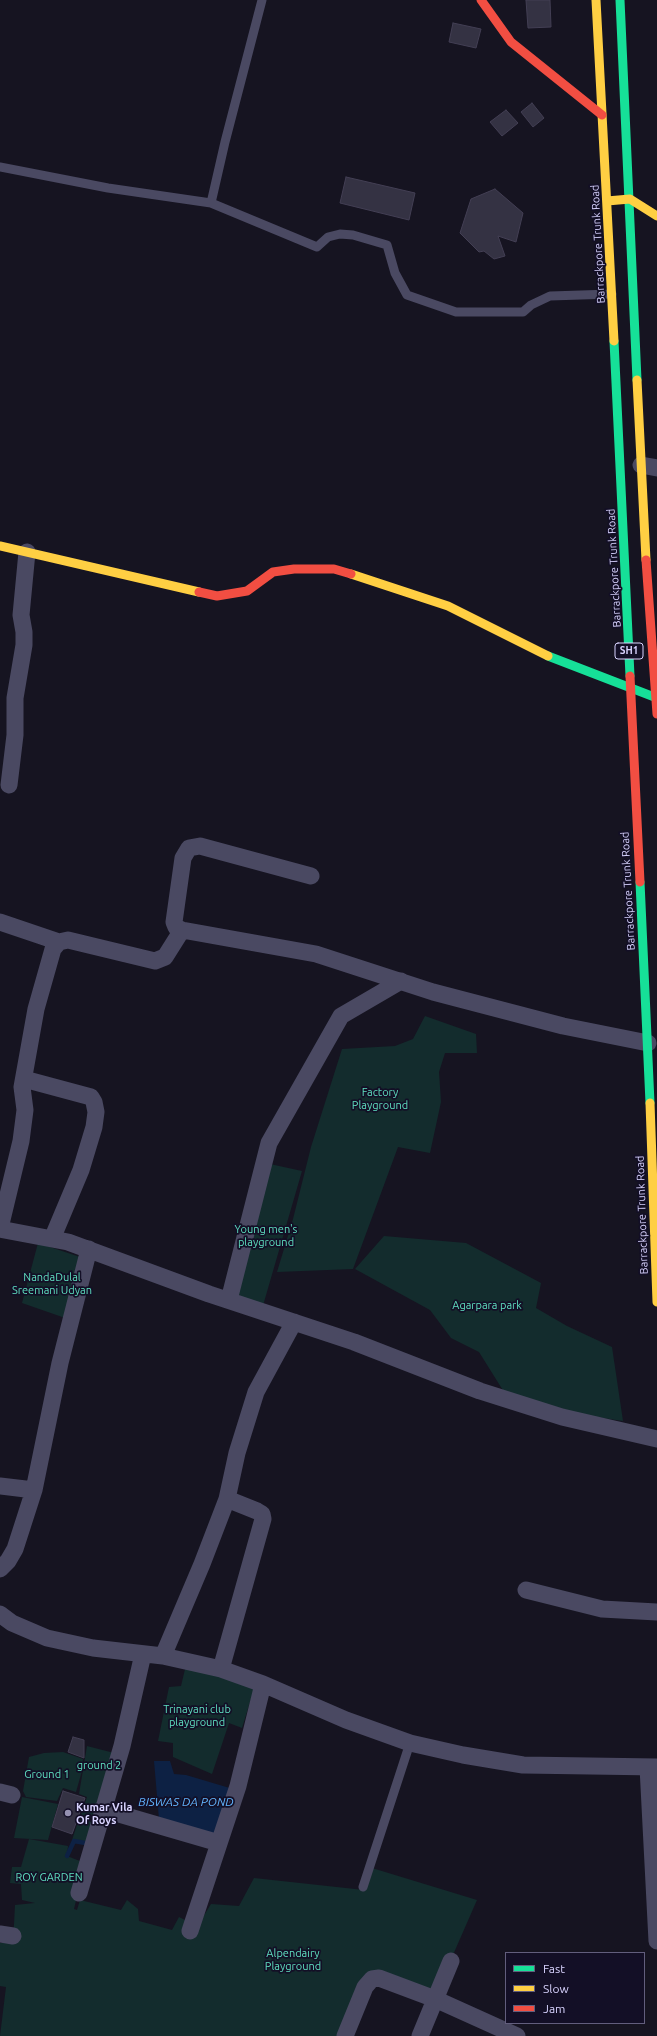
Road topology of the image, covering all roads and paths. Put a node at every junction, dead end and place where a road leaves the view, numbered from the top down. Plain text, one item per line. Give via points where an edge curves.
1 (262, 0) edge
2 (481, 0) edge
3 (596, 0) edge
4 (620, 0) edge
5 (602, 115) junction
6 (0, 167) edge
7 (630, 199) junction
8 (607, 200) junction
9 (211, 204) junction
10 (657, 216) edge
11 (612, 294) junction
12 (649, 467) edge
13 (0, 546) edge
14 (27, 552) junction
15 (631, 688) junction
16 (657, 698) edge
17 (657, 714) edge
18 (9, 785) dead end
19 (311, 876) dead end
20 (0, 922) edge
21 (182, 930) junction
22 (59, 942) junction
23 (401, 981) junction
24 (648, 1043) junction
25 (24, 1079) junction
26 (0, 1229) edge
27 (52, 1239) junction
28 (89, 1250) junction
29 (229, 1300) junction
30 (657, 1302) edge
31 (294, 1322) junction
32 (657, 1439) edge
33 (0, 1486) edge
34 (34, 1490) junction
35 (227, 1499) junction
36 (0, 1569) edge
37 (526, 1590) dead end
38 (657, 1612) edge
39 (0, 1614) edge
40 (143, 1654) junction
41 (163, 1656) junction
42 (221, 1669) junction
43 (263, 1684) junction
44 (410, 1743) junction
45 (652, 1767) edge
46 (102, 1809) junction
47 (219, 1843) junction
48 (363, 1887) dead end
49 (79, 1893) dead end
50 (190, 1931) dead end
51 (657, 1941) edge
52 (450, 1961) dead end
53 (435, 1999) junction
54 (511, 2035) edge
55 (344, 2036) edge
56 (420, 2036) edge

1 - 9 lane
2 - 5 main road via 511,42
3 - 5 main road, Barrackpore Trunk Road / SH1
4 - 7 main road, SH1
5 - 8 main road, Barrackpore Trunk Road / SH1
6 - 9 lane via 108,188
7 - 8 main road
7 - 10 main road
7 - 12 main road, SH1
8 - 11 main road, Barrackpore Trunk Road / SH1
9 - 11 lane via 317,247 328,237 340,234 387,245 395,273 407,295 456,312 523,312 530,305 550,296
11 - 15 main road, Barrackpore Trunk Road / SH1
12 - 16 main road, SH1 via 648,603
13 - 14 main road
14 - 15 main road via 217,596 247,591 273,572 334,569 448,606 550,657
14 - 18 street via 21,615 24,645 16,698 16,735
15 - 16 main road
15 - 24 main road, Barrackpore Trunk Road / SH1
16 - 17 main road, SH1
19 - 21 street via 200,846 189,848 183,858 174,922 176,927
20 - 22 street
21 - 22 street via 165,957 155,961 68,940
21 - 23 street via 316,954
22 - 25 street via 53,949 36,1009
23 - 24 street via 433,992 563,1026
23 - 29 street via 341,1016 269,1143
24 - 30 main road, Barrackpore Trunk Road / SH1
25 - 26 street via 22,1087 25,1110 21,1141
25 - 27 street via 91,1097 96,1112 81,1170
26 - 27 street
27 - 28 street
28 - 29 street
28 - 34 street via 60,1363
29 - 31 street
31 - 32 street via 354,1342 480,1391 554,1415
31 - 35 street via 256,1392 237,1453
33 - 34 street
34 - 36 street via 15,1549
35 - 41 street
35 - 42 street via 257,1511 262,1514 263,1519
37 - 38 street via 602,1609
39 - 40 street via 12,1623 47,1638 87,1647
40 - 41 street
40 - 46 street via 122,1746
41 - 42 street
42 - 43 street
43 - 44 street via 346,1720
43 - 47 street via 238,1786
44 - 45 street via 523,1765
44 - 48 lane
45 - 51 street
46 - 47 street
46 - 49 street
47 - 50 street
52 - 53 street
53 - 54 street
53 - 55 street via 379,1978 372,1979 365,1987
53 - 56 street

